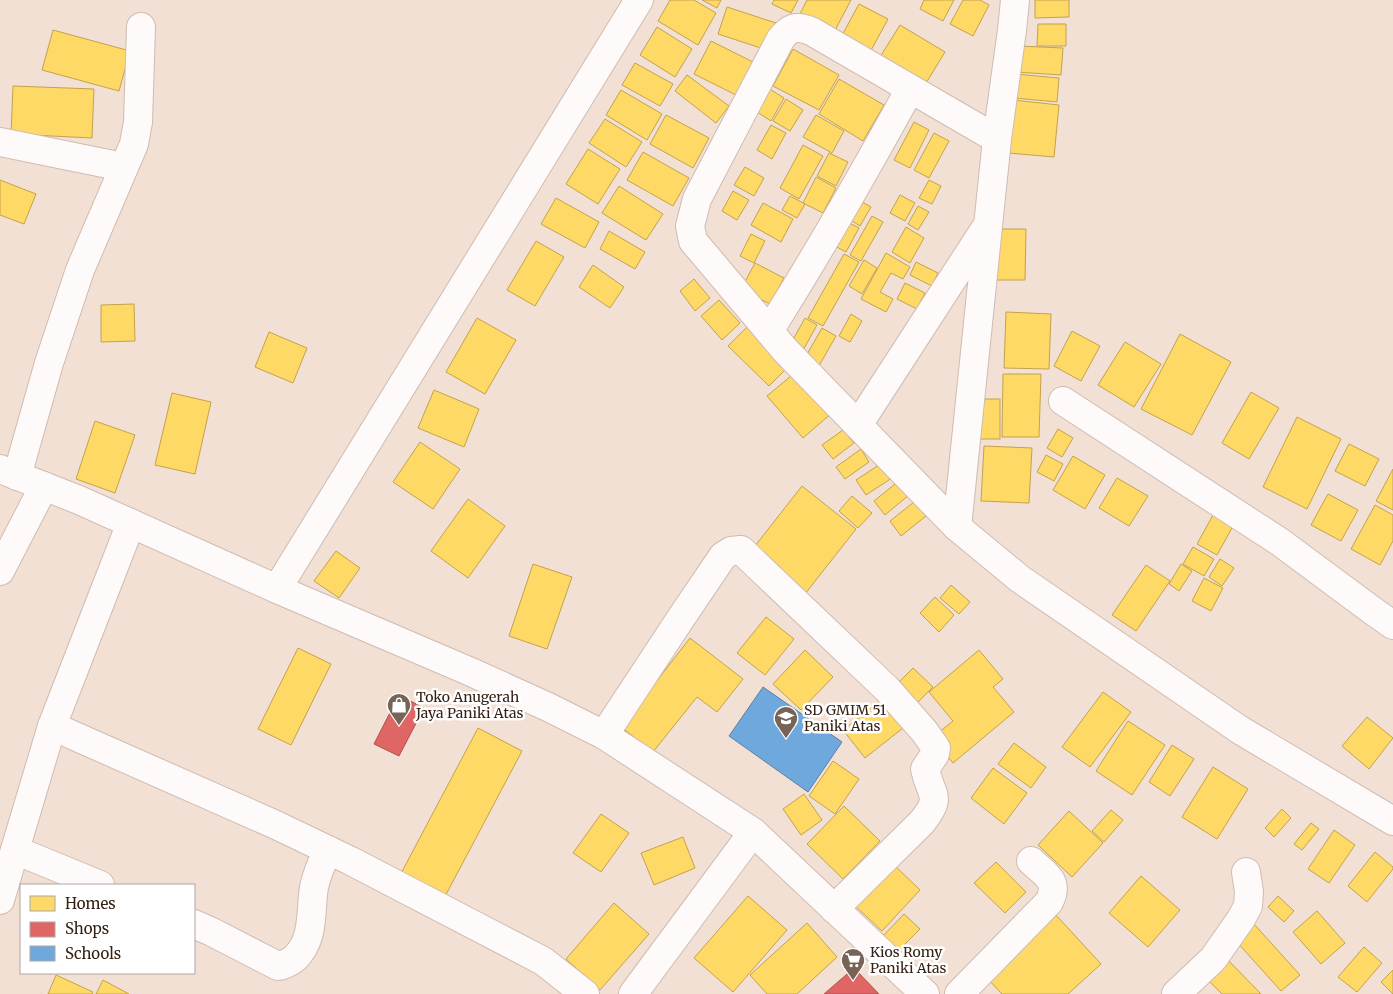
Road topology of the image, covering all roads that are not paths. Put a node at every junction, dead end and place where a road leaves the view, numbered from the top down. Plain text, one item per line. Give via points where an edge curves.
1 (639, 0) edge
2 (1015, 0) edge
3 (141, 27) dead end
4 (910, 89) junction
5 (997, 139) junction
6 (0, 142) edge
7 (123, 167) junction
8 (987, 225) junction
9 (769, 331) junction
10 (1062, 401) dead end
11 (858, 425) junction
12 (8, 472) edge
13 (44, 486) junction
14 (131, 524) junction
15 (957, 527) junction
16 (0, 571) edge
17 (277, 588) junction
18 (1393, 625) edge
19 (52, 726) junction
20 (604, 735) junction
21 (1393, 821) edge
22 (753, 832) junction
23 (15, 850) junction
24 (328, 850) junction
25 (1031, 861) dead end
26 (1246, 872) dead end
27 (98, 884) edge
28 (0, 900) edge
29 (834, 909) junction
30 (195, 924) edge
31 (585, 994) edge
32 (632, 994) edge
33 (925, 994) edge
34 (959, 994) edge
35 (1176, 994) edge

1 - 17 street
2 - 5 street
3 - 7 street via 138,122 134,144
4 - 5 street
4 - 9 street
4 - 9 street via 804,28 792,29 780,40 697,199 690,226 694,241
5 - 8 street
6 - 7 street
7 - 12 street via 80,270 50,363
8 - 11 street
8 - 15 street
9 - 11 street
10 - 18 street via 1280,542
11 - 15 street
12 - 13 street
13 - 14 street
13 - 16 street
14 - 17 street
14 - 19 street
15 - 21 street via 1020,579 1240,730
17 - 20 street via 548,706
19 - 23 street
19 - 24 street
20 - 22 street
20 - 29 street via 723,556 741,550 887,689 936,748 925,768 935,802 929,814
22 - 29 street
22 - 32 street
23 - 27 street
23 - 28 street
24 - 30 street via 318,872 312,920 305,944 291,962 278,966
24 - 31 street via 543,961
25 - 34 street via 1052,881 1054,888 1049,902
26 - 35 street via 1248,906 1241,919 1213,959
29 - 33 street

